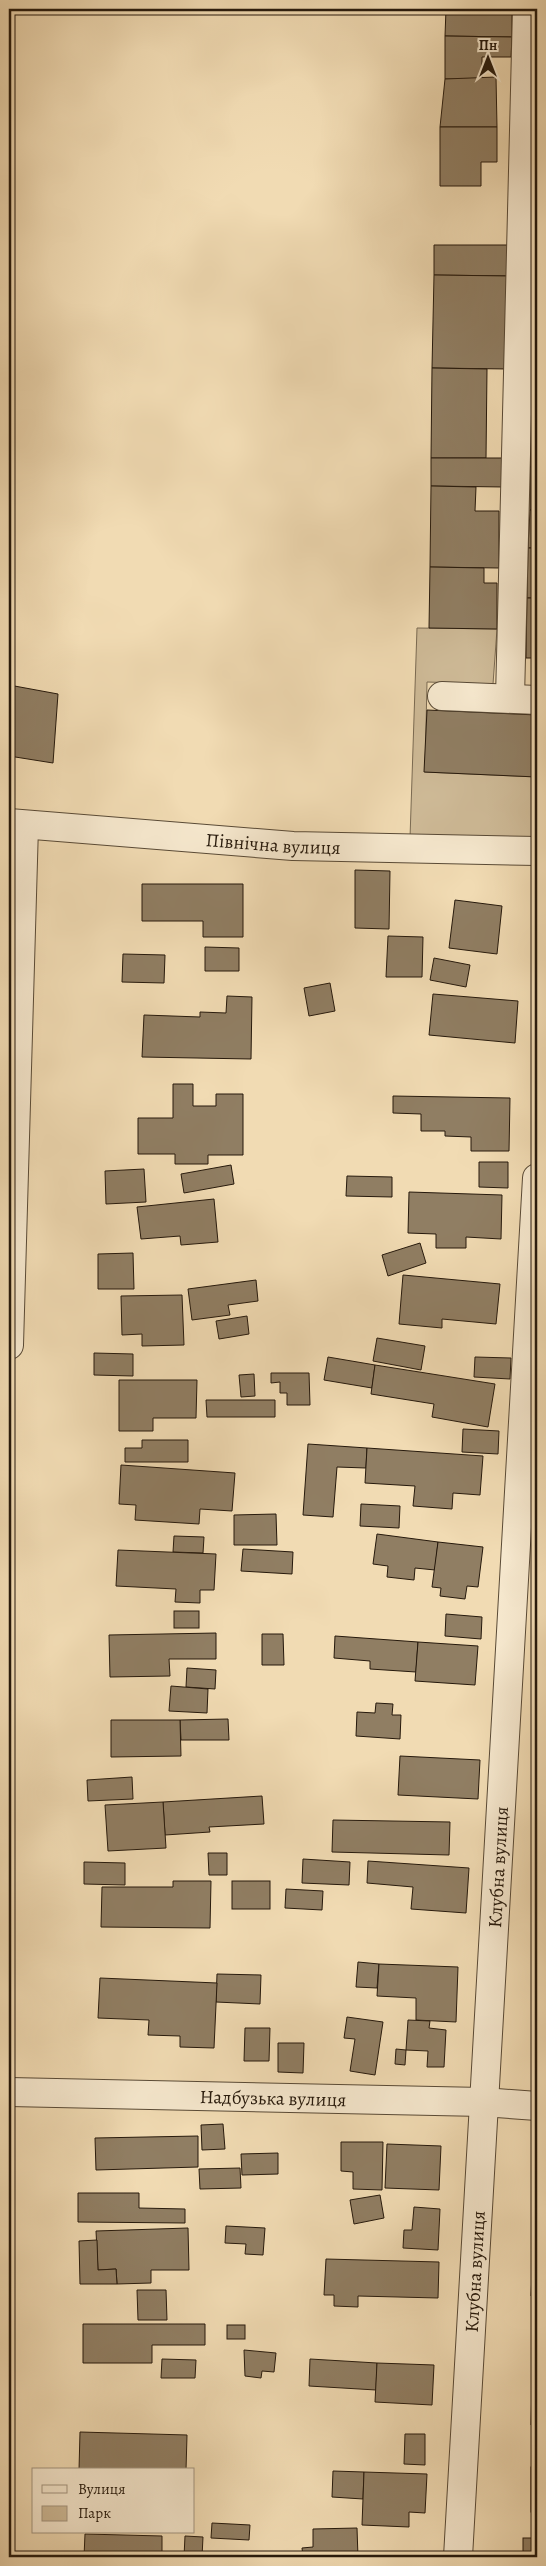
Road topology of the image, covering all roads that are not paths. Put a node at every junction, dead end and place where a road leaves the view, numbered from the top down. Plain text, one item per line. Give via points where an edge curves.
1 (527, 9) edge
2 (442, 696) dead end
3 (510, 698) junction
4 (537, 700) edge
5 (16, 824) edge
6 (537, 851) edge
7 (537, 1178) edge
8 (9, 1345) edge
9 (9, 2092) edge
10 (483, 2102) junction
11 (537, 2106) edge
12 (458, 2557) edge

1 - 3 street
2 - 3 street
3 - 4 street
5 - 6 street, Північна вулиця via 293,846
5 - 8 street
7 - 10 street, Клубна вулиця
9 - 10 street, Надбузька вулиця
10 - 11 street, Надбузька вулиця
10 - 12 street, Клубна вулиця

